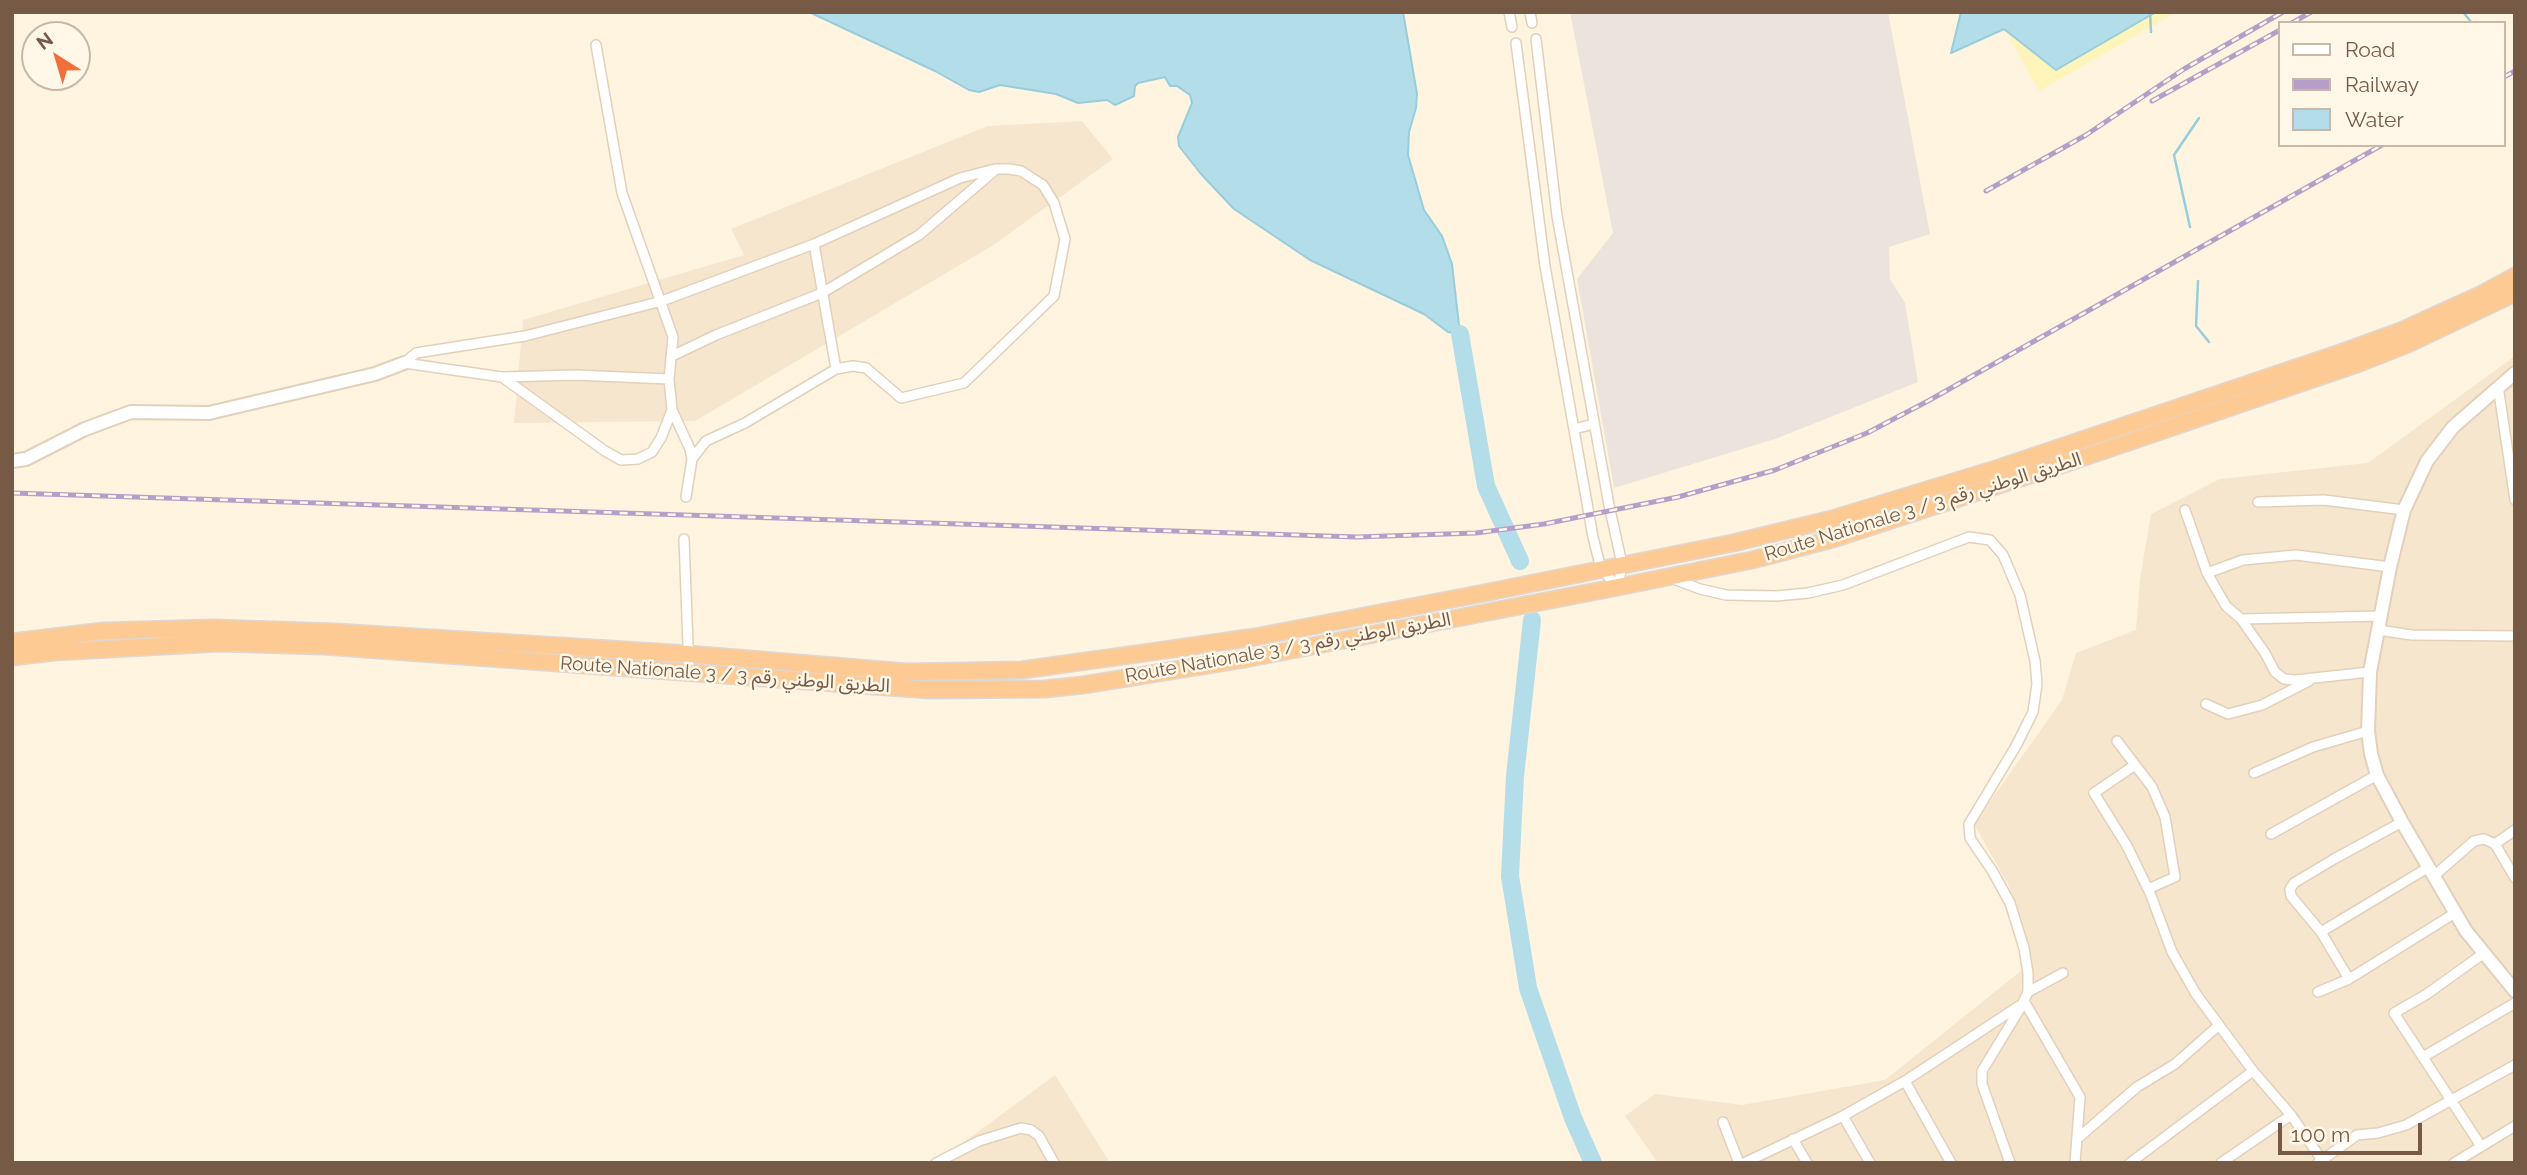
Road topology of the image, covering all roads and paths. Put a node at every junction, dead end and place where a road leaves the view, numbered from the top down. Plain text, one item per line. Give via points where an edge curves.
1 (1509, 12) edge
2 (1530, 12) edge
3 (1532, 23) dead end
4 (1512, 27) dead end
5 (1536, 39) dead end
6 (1516, 43) dead end
7 (596, 45) dead end
8 (995, 169) junction
9 (1557, 216) junction
10 (1539, 218) junction
11 (814, 244) junction
12 (2515, 276) edge
13 (822, 293) junction
14 (2515, 293) edge
15 (662, 301) junction
16 (1577, 333) junction
17 (1558, 336) junction
18 (672, 356) junction
19 (404, 363) junction
20 (835, 369) junction
21 (2515, 373) edge
22 (502, 377) junction
23 (669, 379) junction
24 (2498, 386) junction
25 (672, 410) junction
26 (1594, 424) junction
27 (1574, 429) junction
28 (2068, 445) junction
29 (692, 459) junction
30 (12, 461) edge
31 (2073, 461) junction
32 (685, 498) dead end
33 (2515, 500) edge
34 (2258, 502) dead end
35 (2185, 510) dead end
36 (2404, 510) junction
37 (684, 539) dead end
38 (1622, 564) junction
39 (2389, 567) junction
40 (1601, 569) junction
41 (2207, 573) junction
42 (1670, 577) junction
43 (1618, 587) junction
44 (2381, 616) junction
45 (2241, 620) junction
46 (2378, 630) junction
47 (2515, 636) edge
48 (12, 642) edge
49 (688, 654) junction
50 (12, 657) edge
51 (688, 671) junction
52 (2370, 672) junction
53 (2314, 678) junction
54 (2206, 704) dead end
55 (2368, 731) junction
56 (2117, 740) dead end
57 (2135, 765) junction
58 (2254, 773) dead end
59 (2377, 775) junction
60 (2402, 822) junction
61 (2515, 830) edge
62 (2272, 834) dead end
63 (2495, 844) junction
64 (2431, 872) junction
65 (2515, 878) edge
66 (2148, 889) junction
67 (2455, 913) junction
68 (2321, 932) junction
69 (2484, 953) junction
70 (2063, 974) dead end
71 (2349, 979) junction
72 (2515, 990) edge
73 (2318, 992) dead end
74 (2025, 999) junction
75 (2515, 1003) edge
76 (2218, 1026) junction
77 (2423, 1057) junction
78 (2515, 1065) edge
79 (2253, 1071) junction
80 (1905, 1081) junction
81 (2452, 1101) junction
82 (2291, 1115) junction
83 (1843, 1116) junction
84 (1723, 1122) dead end
85 (2515, 1126) edge
86 (2078, 1138) junction
87 (1793, 1139) junction
88 (2481, 1146) junction
89 (2321, 1162) edge
90 (936, 1163) edge
91 (1054, 1163) edge
92 (1742, 1163) edge
93 (1807, 1163) edge
94 (1870, 1163) edge
95 (1951, 1163) edge
96 (2010, 1163) edge
97 (2075, 1163) edge
98 (2130, 1163) edge
99 (2221, 1163) edge
100 (2454, 1163) edge

1 - 4 street
2 - 3 street
5 - 9 street
6 - 10 street
7 - 15 street via 622,193
8 - 11 street via 960,178
8 - 13 street via 919,235
8 - 20 street via 1032,176 1055,203 1065,239 1054,296 964,383 901,398 866,368
9 - 10 street
9 - 16 street
10 - 17 street
11 - 13 street
11 - 15 street
12 - 28 highway, Route Nationale 3 / الطريق الوطني رقم 3 via 2389,335
13 - 18 street
13 - 20 street
14 - 31 highway, Route Nationale 3 / الطريق الوطني رقم 3 via 2370,359
15 - 18 street via 673,337
15 - 19 street via 525,336 416,353
16 - 17 street
16 - 26 street
17 - 27 street
18 - 23 street
19 - 22 street
19 - 30 street via 209,413 131,412
20 - 29 street via 706,441
21 - 24 street
22 - 23 street
22 - 25 street via 621,460 652,452
23 - 25 street
24 - 33 street
24 - 36 street via 2453,427 2427,461
25 - 29 street
26 - 27 street
26 - 38 street
27 - 40 street
28 - 31 highway
28 - 38 highway, Route Nationale 3 / الطريق الوطني رقم 3 via 1832,519
29 - 32 street
31 - 42 highway, Route Nationale 3 / الطريق الوطني رقم 3 via 1836,538
34 - 36 street via 2324,500
35 - 41 street
36 - 39 street
37 - 49 street
38 - 40 highway, Route Nationale 3 / الطريق الوطني رقم 3
38 - 43 street
39 - 41 street via 2296,555 2243,560
39 - 44 street
40 - 43 street
40 - 49 highway, Route Nationale 3 / الطريق الوطني رقم 3 via 1255,637 1022,670 907,672
41 - 45 street via 2226,606
42 - 43 highway, Route Nationale 3 / الطريق الوطني رقم 3
42 - 74 street via 1726,595 1776,596 1843,585 1969,537 1990,540 1997,547 2020,595 2037,684 2033,712 1969,824 1970,838 2010,903 2024,948
43 - 51 highway, Route Nationale 3 / الطريق الوطني رقم 3 via 1250,658 1045,689 869,687
44 - 45 street
44 - 46 street
45 - 53 street via 2275,673 2284,679
46 - 47 street
46 - 52 street
48 - 49 highway, Route Nationale 3 / الطريق الوطني رقم 3 via 104,631 213,628
49 - 51 street
50 - 51 highway, Route Nationale 3 / الطريق الوطني رقم 3 via 219,643
52 - 53 street
52 - 55 street
53 - 54 street via 2262,705 2228,714
55 - 58 street via 2313,747
55 - 59 street
56 - 57 street
57 - 66 street via 2152,787 2165,817 2175,877
57 - 66 street via 2094,793
59 - 60 street
59 - 62 street
60 - 64 street
60 - 68 street via 2294,883 2291,896
61 - 63 street
63 - 64 street via 2474,841
63 - 65 street
64 - 67 street
64 - 68 street
66 - 76 street via 2172,952
67 - 69 street
67 - 71 street
68 - 71 street
69 - 72 street
69 - 77 street via 2394,1013
70 - 74 street
71 - 73 street
74 - 80 street
74 - 86 street via 2080,1097
74 - 96 street via 1982,1071 1982,1084
75 - 77 street
76 - 79 street
76 - 86 street
77 - 81 street
78 - 81 street
79 - 82 street
79 - 98 street
80 - 83 street
80 - 95 street
81 - 88 street
81 - 89 street via 2392,1130 2357,1135
82 - 89 street
82 - 99 street
83 - 87 street
83 - 94 street
84 - 92 street
85 - 88 street
86 - 97 street
87 - 92 street
87 - 93 street
88 - 100 street
90 - 91 street via 979,1141 1021,1128 1040,1136

